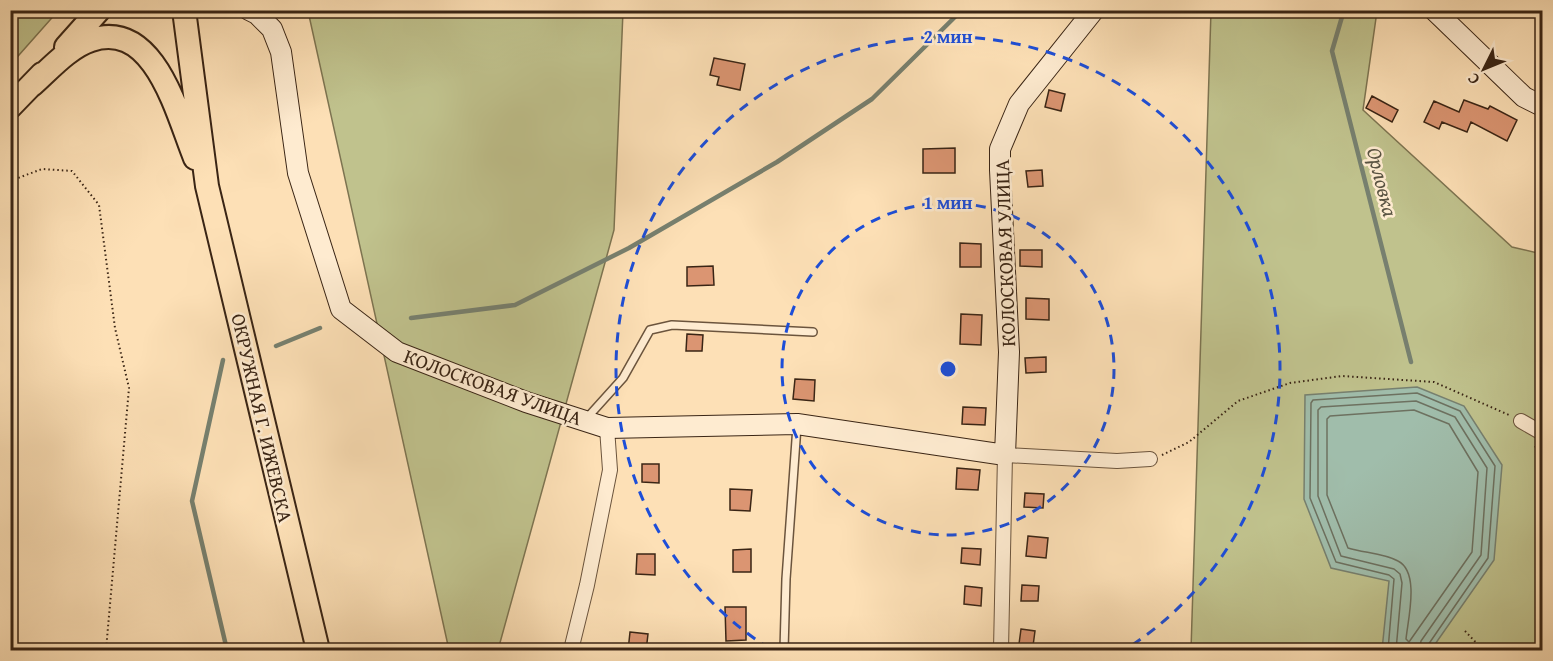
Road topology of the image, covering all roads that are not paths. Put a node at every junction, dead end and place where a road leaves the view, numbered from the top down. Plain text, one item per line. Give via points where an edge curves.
1 (99, 10) edge
2 (184, 10) edge
3 (249, 10) edge
4 (1094, 10) edge
5 (1434, 10) edge
6 (32, 85) junction
7 (1542, 106) edge
8 (10, 107) edge
9 (207, 186) junction
10 (813, 332) dead end
11 (584, 421) junction
12 (1521, 421) road end
13 (797, 424) junction
14 (607, 428) junction
15 (1542, 433) edge
16 (1005, 454) junction
17 (1150, 459) road end
18 (318, 651) edge
19 (571, 651) edge
20 (784, 651) edge
21 (1001, 651) edge

1 - 6 main road
2 - 9 main road, ОКРУЖНАЯ Г. ИЖЕВСКА
3 - 11 street, КОЛОСКОВАЯ УЛИЦА via 272,29 281,51 298,173 341,309 397,352
4 - 16 street, КОЛОСКОВАЯ УЛИЦА via 1019,104 1000,149 1009,352
5 - 7 street via 1524,97
6 - 8 main road
6 - 9 main road, ОКРУЖНАЯ Г. ИЖЕВСКА via 89,40 109,36 127,40 144,51 161,73
9 - 18 main road, ОКРУЖНАЯ Г. ИЖЕВСКА
10 - 11 lane via 672,325 650,330 622,378
11 - 14 street, КОЛОСКОВАЯ УЛИЦА
12 - 15 street
13 - 14 street, КОЛОСКОВАЯ УЛИЦА
13 - 16 street, КОЛОСКОВАЯ УЛИЦА
13 - 20 lane
14 - 19 street via 610,470
16 - 17 street via 1118,461
16 - 21 street, КОЛОСКОВАЯ УЛИЦА

